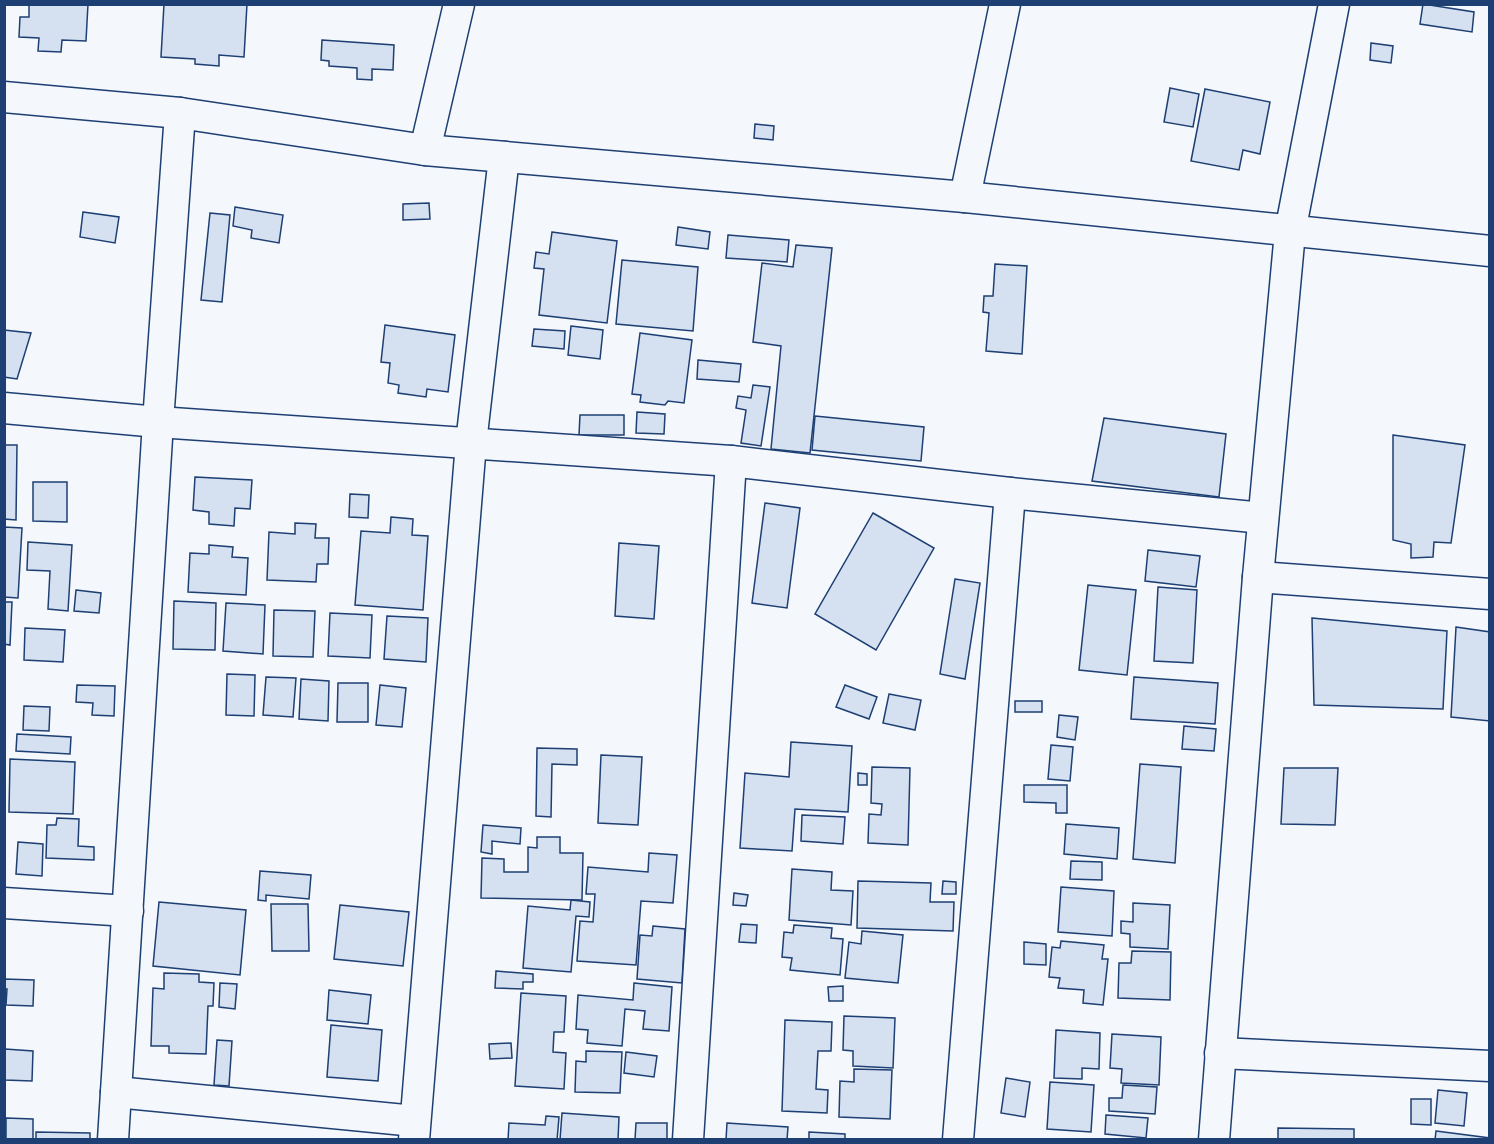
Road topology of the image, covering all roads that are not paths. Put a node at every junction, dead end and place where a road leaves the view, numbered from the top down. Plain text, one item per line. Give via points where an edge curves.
1 (459, 4) edge
2 (1005, 4) edge
3 (1334, 4) edge
4 (4, 97) edge
5 (180, 114) junction
6 (425, 150) junction
7 (504, 157) junction
8 (965, 197) junction
9 (1290, 232) junction
10 (1490, 251) edge
11 (4, 408) edge
12 (158, 422) junction
13 (471, 443) junction
14 (731, 461) junction
15 (1010, 493) junction
16 (1263, 518) junction
17 (1258, 577) junction
18 (1490, 594) edge
19 (4, 903) edge
20 (128, 911) junction
21 (1220, 1053) junction
22 (1490, 1066) edge
23 (116, 1092) junction
24 (415, 1130) edge
25 (113, 1140) edge
26 (688, 1140) edge
27 (958, 1140) edge
28 (1214, 1140) edge

1 - 6 street
2 - 8 street
3 - 9 street
4 - 5 street
5 - 6 street
5 - 12 street
6 - 7 street
7 - 8 street
7 - 13 street
8 - 9 street
9 - 10 street
9 - 16 street
11 - 12 street
12 - 13 street
12 - 20 street
13 - 14 street
13 - 24 street
14 - 15 street
14 - 26 street
15 - 16 street
15 - 27 street
16 - 17 street
17 - 18 street
17 - 21 street
19 - 20 street
20 - 23 street
21 - 22 street
21 - 28 street
23 - 24 street
23 - 25 street

